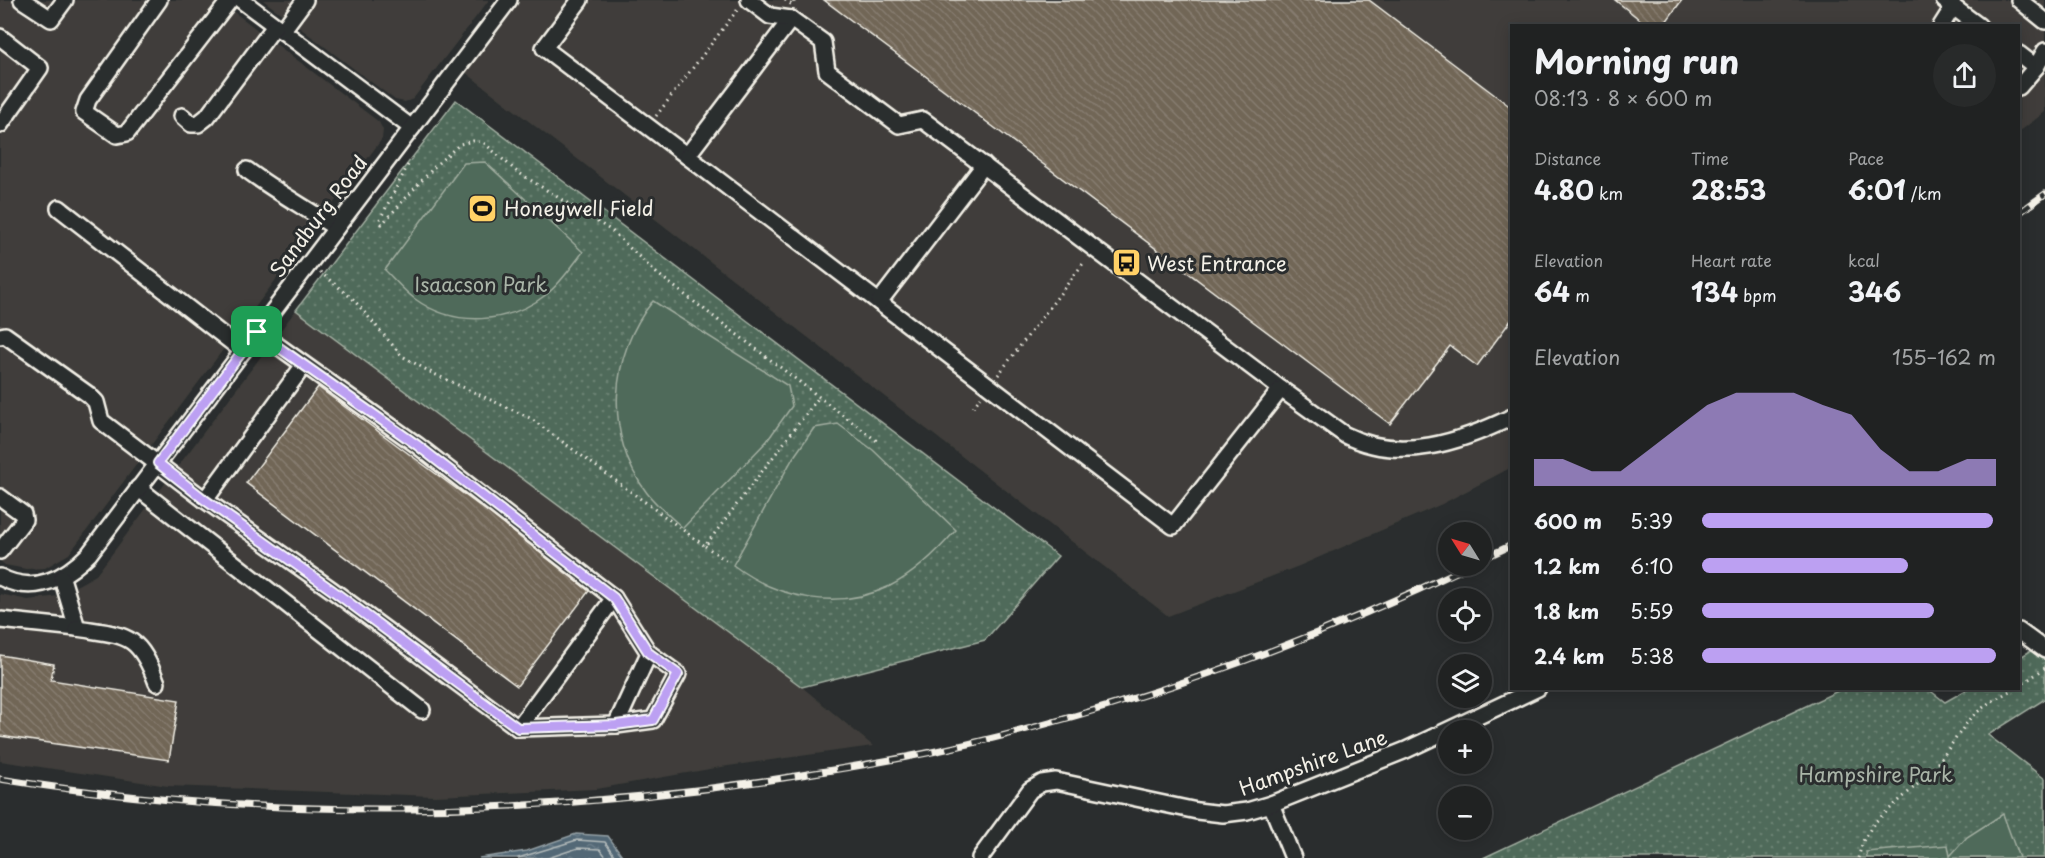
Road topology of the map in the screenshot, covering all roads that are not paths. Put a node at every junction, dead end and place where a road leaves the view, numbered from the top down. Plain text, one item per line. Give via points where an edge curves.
1 (22, 0) edge
2 (65, 0) edge
3 (159, 0) edge
4 (230, 0) edge
5 (241, 0) edge
6 (305, 0) edge
7 (509, 0) edge
8 (580, 0) edge
9 (2019, 0) edge
10 (744, 3) edge
11 (1949, 3) edge
12 (791, 19) junction
13 (2045, 21) edge
14 (1942, 24) edge
15 (1976, 24) edge
16 (278, 28) junction
17 (0, 37) edge
18 (2045, 51) edge
19 (2020, 55) edge
20 (2036, 67) junction
21 (2020, 86) edge
22 (182, 116) dead end
23 (0, 125) edge
24 (412, 129) junction
25 (687, 156) junction
26 (984, 165) junction
27 (247, 170) dead end
28 (59, 208) dead end
29 (336, 228) junction
30 (879, 302) junction
31 (257, 332) junction
32 (0, 336) edge
33 (243, 351) junction
34 (304, 365) junction
35 (1281, 388) junction
36 (1510, 418) edge
37 (158, 463) junction
38 (138, 488) junction
39 (0, 497) edge
40 (205, 500) junction
41 (0, 551) edge
42 (62, 578) junction
43 (1, 582) edge
44 (614, 598) junction
45 (0, 620) edge
46 (77, 628) junction
47 (2020, 632) edge
48 (2045, 650) edge
49 (649, 653) junction
50 (157, 683) dead end
51 (1534, 690) edge
52 (422, 710) dead end
53 (616, 725) junction
54 (518, 728) junction
55 (1271, 804) junction
56 (980, 858) edge
57 (1293, 858) edge

1 - 2 street via 51,19
3 - 4 street via 88,100 84,112 117,135 128,133
5 - 16 street
6 - 16 street
7 - 24 street, Sandburg Road
8 - 25 street via 544,48
9 - 13 street
10 - 12 street via 770,16
11 - 14 street
11 - 15 street
12 - 25 street
12 - 26 street via 823,42 827,70 899,125 922,120
16 - 22 street via 207,117 191,124
16 - 24 street
17 - 23 street via 40,68
18 - 20 street
19 - 20 street
20 - 21 street
24 - 29 street, Sandburg Road
25 - 30 street
26 - 30 street
26 - 35 street
27 - 29 street
28 - 33 street
29 - 31 street, Sandburg Road
30 - 35 street via 1173,525
31 - 33 street, Sandburg Road
31 - 34 street
32 - 37 street via 5,335 89,395 96,402 101,421
33 - 37 street, Sandburg Road
34 - 40 street
34 - 44 street via 417,445
35 - 36 street via 1345,435 1386,448 1437,445
37 - 38 street, Sandburg Road
37 - 40 street
38 - 42 street, Sandburg Road via 89,554
38 - 52 street
39 - 41 street via 23,514 24,520
40 - 54 street
42 - 43 street, Sandburg Road via 38,584
42 - 46 street
44 - 49 street
44 - 54 street
45 - 46 street
46 - 50 street via 130,640 145,657
47 - 48 street
49 - 53 street
49 - 53 street via 678,674 653,720
51 - 55 street, Hampshire Lane via 1406,750
53 - 54 street
55 - 56 street, Hampshire Lane via 1223,814 1056,781 1042,783 1030,790
55 - 57 street

